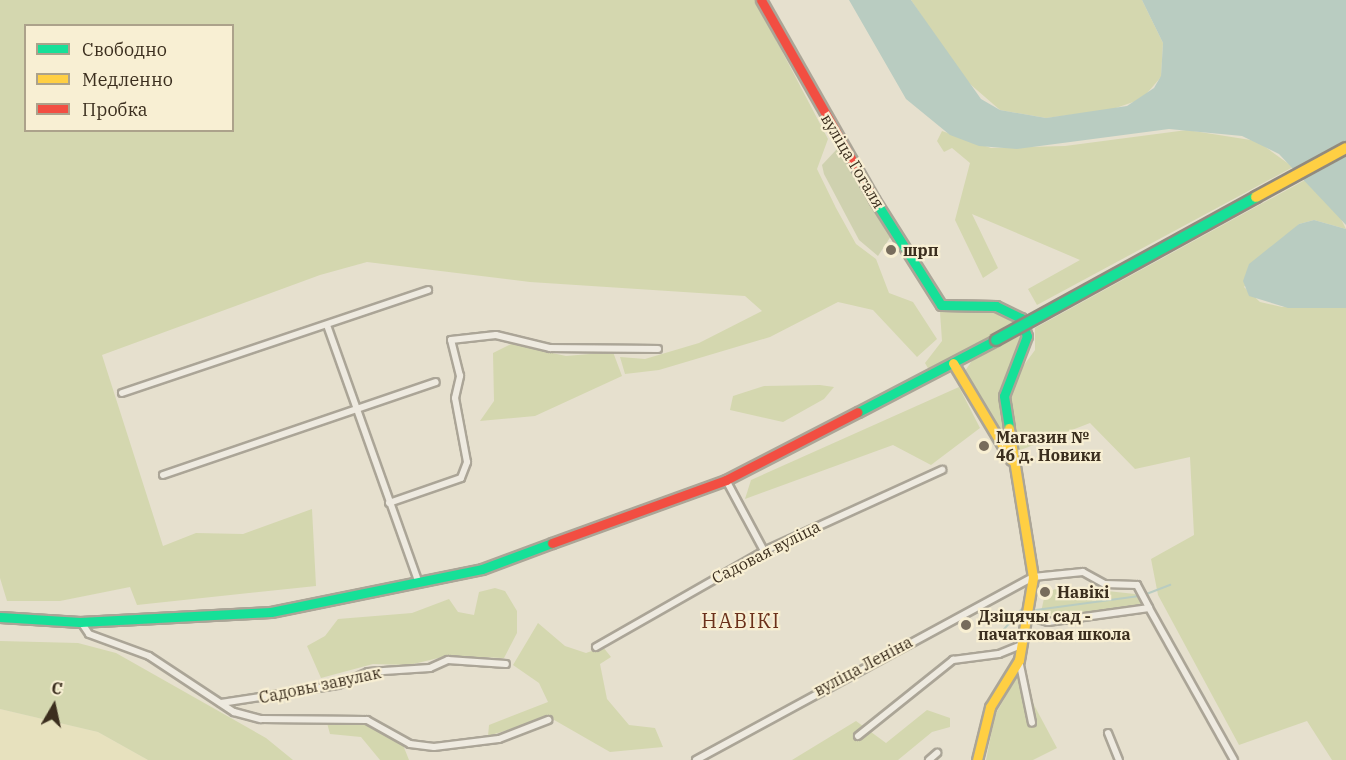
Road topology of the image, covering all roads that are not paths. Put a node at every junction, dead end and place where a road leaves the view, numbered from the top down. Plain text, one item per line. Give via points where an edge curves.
1 (761, 0) edge
2 (1346, 148) edge
3 (428, 290) dead end
4 (327, 325) junction
5 (658, 349) dead end
6 (953, 363) junction
7 (436, 382) dead end
8 (122, 393) dead end
9 (360, 410) junction
10 (1011, 460) junction
11 (942, 470) dead end
12 (163, 475) dead end
13 (726, 480) junction
14 (389, 504) junction
15 (764, 551) junction
16 (1033, 577) junction
17 (419, 585) junction
18 (1149, 608) junction
19 (1026, 616) junction
20 (0, 617) edge
21 (80, 622) junction
22 (1021, 645) junction
23 (596, 647) dead end
24 (1019, 660) junction
25 (506, 664) dead end
26 (221, 703) junction
27 (548, 720) dead end
28 (1032, 723) dead end
29 (1108, 733) dead end
30 (858, 736) dead end
31 (938, 753) dead end
32 (696, 760) edge
33 (929, 760) edge
34 (977, 760) edge
35 (1119, 760) edge
36 (1234, 760) edge

1 - 10 main road, вуліца Гогаля via 837,141 936,297 958,309 996,306 1021,318 1027,343 1004,396
2 - 6 main road, bridge
3 - 4 street
4 - 8 street
4 - 9 street
5 - 14 street via 550,348 496,335 451,340 460,376 455,398 467,462 461,478
6 - 10 main road
6 - 13 main road
7 - 9 street
9 - 12 street
9 - 14 street
10 - 16 main road
11 - 15 street, Садовая вуліца
13 - 15 street
13 - 17 main road via 574,540
14 - 17 street
15 - 23 street, Садовая вуліца
16 - 18 street via 1083,572 1105,584 1137,585
16 - 19 main road
16 - 32 street, вуліца Леніна via 789,705
17 - 21 main road via 271,612
18 - 19 street via 1048,622
18 - 36 street
19 - 22 main road
20 - 21 main road
21 - 26 street via 89,634 149,656
22 - 24 main road
22 - 30 street via 999,654 953,660
24 - 28 street
24 - 34 main road via 990,707
25 - 26 street, Садовы завулак via 448,660 430,668 368,672 338,685
26 - 27 street, Садовы завулак via 261,719 367,720 410,744 434,747 499,739
29 - 35 street
31 - 33 street

